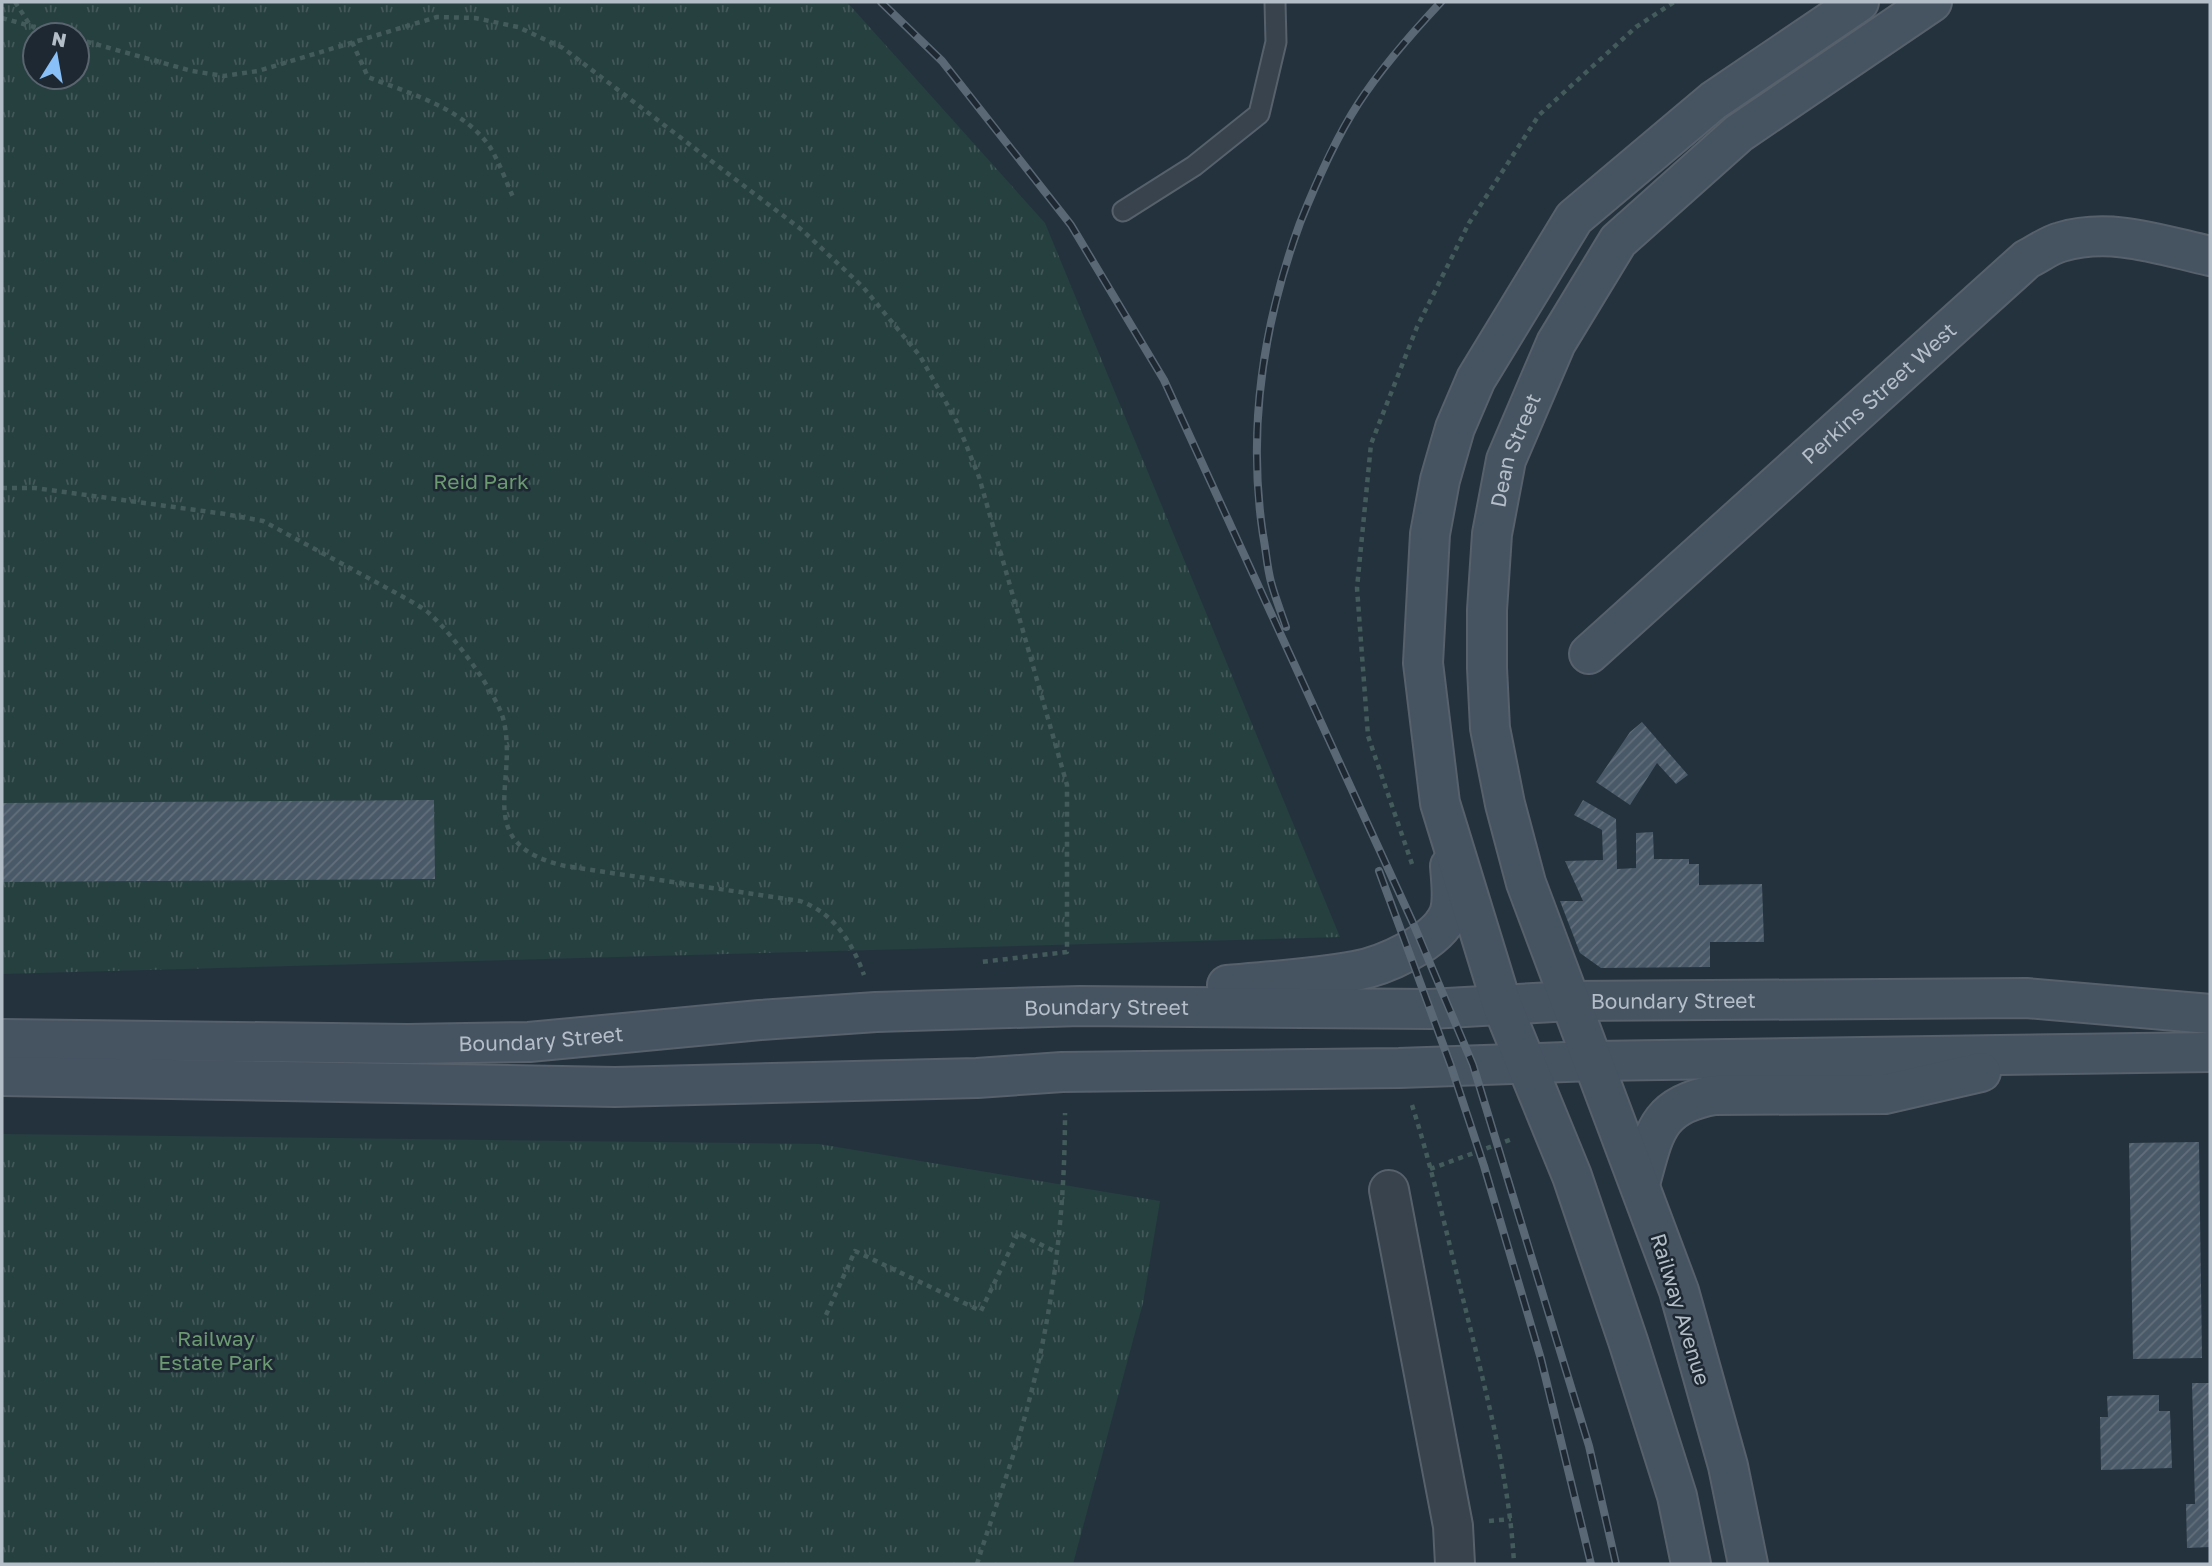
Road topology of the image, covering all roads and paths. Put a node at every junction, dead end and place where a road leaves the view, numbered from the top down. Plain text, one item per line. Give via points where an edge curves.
1 (15, 2) edge
2 (1275, 2) edge
3 (1859, 2) edge
4 (1932, 2) edge
5 (2, 18) edge
6 (27, 21) edge
7 (21, 23) edge
8 (352, 42) junction
9 (91, 43) edge
10 (513, 197) dead end
11 (1123, 211) dead end
12 (2210, 256) edge
13 (2, 488) edge
14 (1589, 654) dead end
15 (1448, 829) junction
16 (981, 962) dead end
17 (1570, 1001) junction
18 (1502, 1005) junction
19 (1034, 1007) junction
20 (876, 1013) junction
21 (2210, 1014) edge
22 (2, 1039) edge
23 (2210, 1052) edge
24 (2058, 1054) junction
25 (1594, 1061) junction
26 (1525, 1065) junction
27 (1399, 1068) junction
28 (2, 1076) edge
29 (1065, 1114) dead end
30 (1512, 1139) dead end
31 (1430, 1170) junction
32 (1640, 1184) junction
33 (1389, 1190) dead end
34 (1056, 1252) junction
35 (826, 1315) dead end
36 (977, 1564) edge
37 (1455, 1564) edge
38 (1514, 1564) edge
39 (1691, 1564) edge
40 (1748, 1564) edge

1 - 6 path
2 - 11 lane via 1276,42 1259,114 1194,166
3 - 15 main road via 1713,101 1574,218 1476,379 1440,480 1426,590 1423,663 1440,803
4 - 17 main road, Dean Street via 1739,133 1618,241 1556,342 1506,460 1492,534 1487,610 1490,728 1526,883
5 - 7 path
8 - 9 path via 258,71 224,76
8 - 10 path via 368,77 438,105 468,124 490,148
8 - 16 path via 437,17 475,18 517,27 563,48 802,230 863,287 920,356 957,422 979,477 1067,785 1068,952
12 - 14 main road, Perkins Street West via 2121,236 2091,236 2058,242 2027,260
13 - 20 path via 48,490 263,522 409,600 444,628 497,702 506,736 507,830 525,850 565,866 816,906 849,942
15 - 18 main road
15 - 19 main road via 1449,914 1429,938 1391,960 1356,971
17 - 18 main road, Boundary Street
17 - 21 main road, Boundary Street via 2026,998
17 - 25 main road, Dean Street
18 - 19 main road, Boundary Street via 1430,1009
18 - 26 main road
19 - 20 main road, Boundary Street
20 - 22 main road, Boundary Street via 529,1042
23 - 24 main road, Boundary Street
24 - 25 main road, Boundary Street
24 - 32 main road via 1885,1094 1692,1099 1676,1107 1657,1130
25 - 26 main road, Boundary Street
25 - 32 main road, Railway Avenue
26 - 27 main road, Boundary Street
26 - 39 main road via 1572,1176 1628,1341 1677,1496
27 - 28 main road, Boundary Street via 1062,1072 615,1087
27 - 31 path
29 - 34 path
30 - 31 path
31 - 38 path via 1482,1377 1512,1521
32 - 40 main road, Railway Avenue via 1679,1291 1727,1466
33 - 37 street via 1453,1526
34 - 35 path via 1018,1233 981,1311 855,1251
34 - 36 path via 1030,1399

